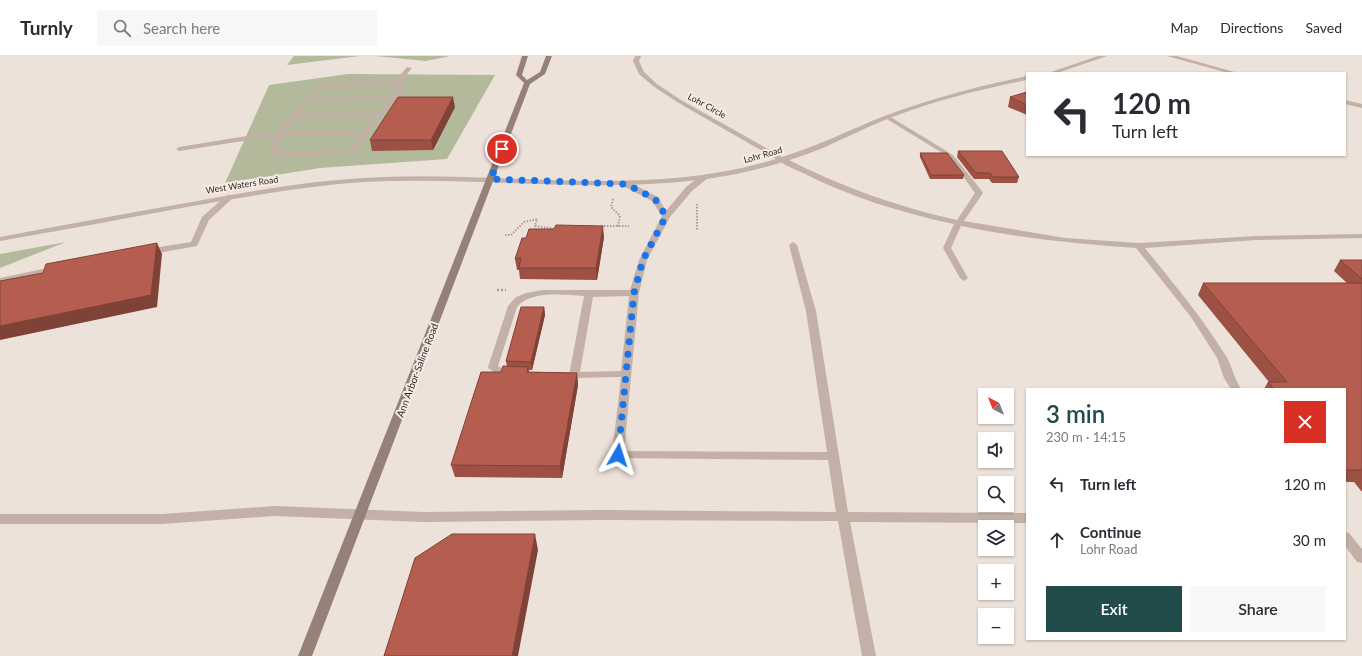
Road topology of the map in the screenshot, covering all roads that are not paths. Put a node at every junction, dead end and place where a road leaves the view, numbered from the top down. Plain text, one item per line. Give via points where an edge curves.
1 (525, 56) edge
2 (549, 56) edge
3 (638, 56) edge
4 (1104, 56) edge
5 (1170, 56) edge
6 (409, 68) dead end
7 (1054, 72) edge
8 (1231, 72) edge
9 (1026, 78) edge
10 (527, 83) junction
11 (396, 84) junction
12 (394, 98) junction
13 (309, 99) junction
14 (1346, 102) edge
15 (1362, 106) edge
16 (381, 115) junction
17 (294, 116) junction
18 (887, 117) junction
19 (280, 133) junction
20 (366, 133) junction
21 (179, 149) dead end
22 (782, 160) junction
23 (705, 178) junction
24 (491, 179) junction
25 (626, 184) junction
26 (230, 197) junction
27 (666, 216) junction
28 (958, 224) junction
29 (1362, 236) edge
30 (0, 239) edge
31 (793, 245) dead end
32 (1139, 246) junction
33 (140, 254) edge
34 (64, 268) edge
35 (964, 278) dead end
36 (0, 281) edge
37 (634, 293) junction
38 (589, 294) junction
39 (626, 374) junction
40 (525, 376) edge
41 (1235, 388) edge
42 (833, 456) junction
43 (360, 516) junction
44 (842, 517) junction
45 (1026, 518) edge
46 (0, 519) edge
47 (1346, 538) edge
48 (1362, 558) edge
49 (305, 656) edge
50 (869, 656) edge

1 - 10 main road via 519,75
2 - 10 main road via 543,73
3 - 22 street, Lohr Circle via 636,61 641,73 655,85
4 - 7 street
5 - 8 street
6 - 11 street
9 - 18 street, Lohr Road via 968,90
10 - 24 main road, Ann Arbor-Saline Road
11 - 12 street via 404,84
11 - 13 street via 325,86 317,89
12 - 13 street
12 - 16 street
13 - 17 street
14 - 15 street
16 - 17 street
16 - 20 street
17 - 19 street
18 - 22 street, Lohr Road
18 - 28 street via 951,156 979,193
19 - 20 street
19 - 20 street via 274,148 278,154 351,153
19 - 21 street
22 - 23 street, Lohr Road
22 - 28 street, Lohr Circle via 818,178 871,199
23 - 25 street, Lohr Road
23 - 27 street via 689,189
24 - 25 street, Lohr Road
24 - 26 street, West Waters Road via 385,179 319,183
24 - 43 main road, Ann Arbor-Saline Road
25 - 27 street via 655,199
26 - 30 street, West Waters Road
26 - 33 street via 205,219 194,244
27 - 37 street via 643,260
28 - 32 street, Lohr Circle via 1055,240
28 - 35 street via 947,248
29 - 32 street, Lohr Circle via 1256,238
31 - 42 street via 811,311
32 - 41 street via 1195,316 1222,358
34 - 36 street
37 - 38 street
37 - 39 street
38 - 39 street via 571,375
38 - 40 street via 533,295 519,299 513,306 493,367 507,375
39 - 42 street via 618,455
42 - 44 street
43 - 44 street
43 - 46 street via 275,511 162,518
43 - 49 main road, Ann Arbor-Saline Road
44 - 45 street
44 - 50 street
47 - 48 street

